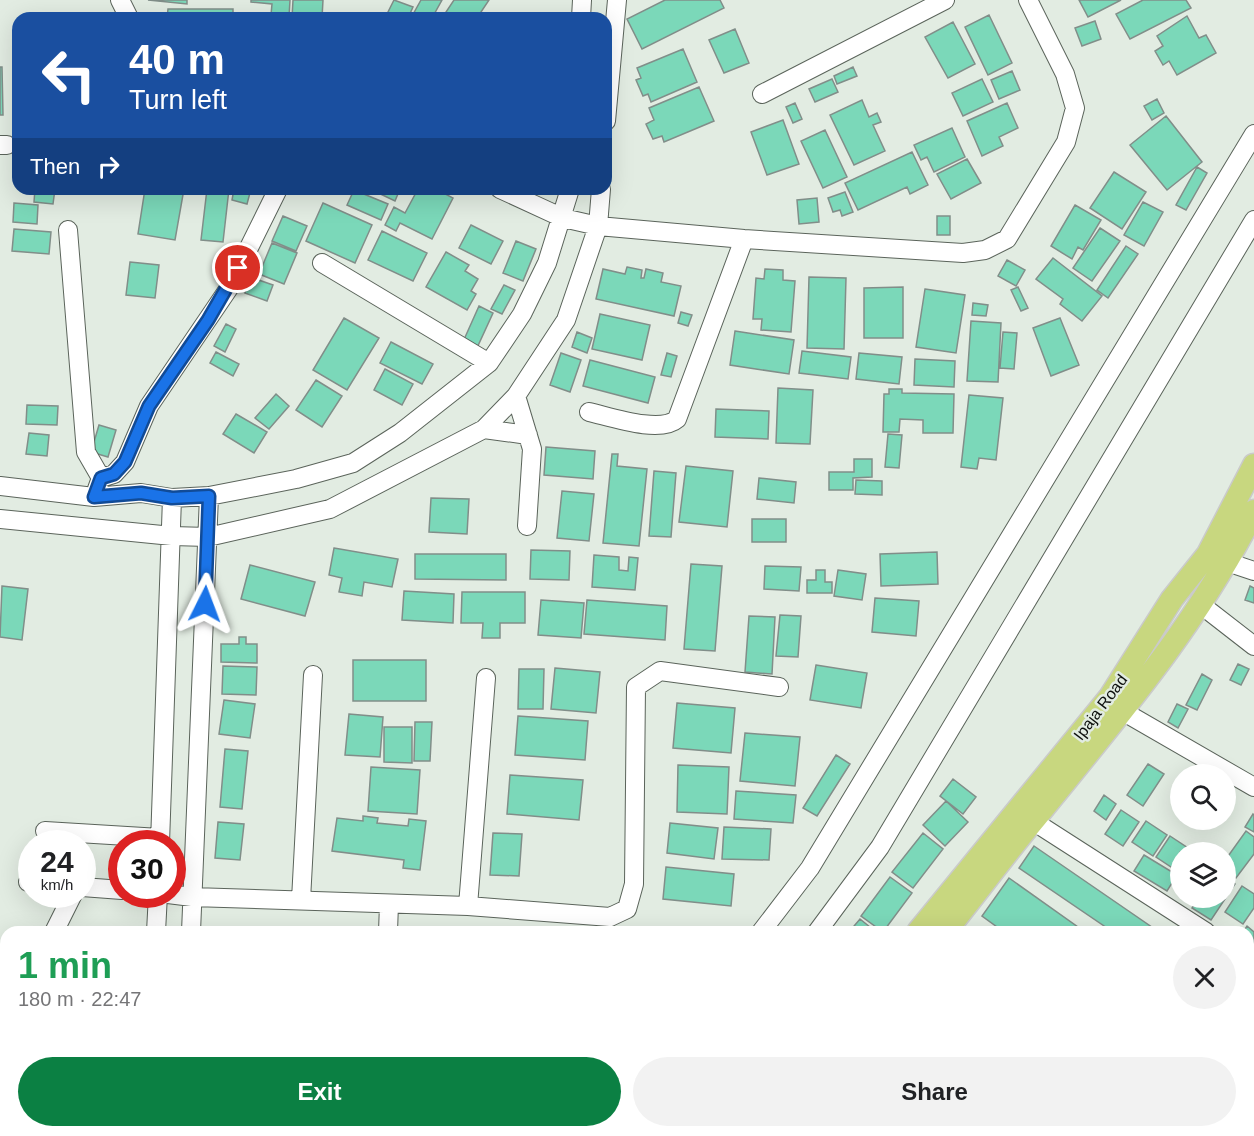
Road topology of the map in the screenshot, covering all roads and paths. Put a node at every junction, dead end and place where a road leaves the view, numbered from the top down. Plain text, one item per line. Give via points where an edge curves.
1 (616, 0) edge
2 (945, 0) edge
3 (1028, 0) edge
4 (612, 48) edge
5 (762, 94) dead end
6 (1254, 134) edge
7 (275, 195) edge
8 (513, 195) edge
9 (569, 195) edge
10 (601, 195) edge
11 (563, 218) junction
12 (1254, 220) edge
13 (598, 226) junction
14 (68, 230) dead end
15 (744, 239) junction
16 (322, 263) dead end
17 (489, 363) junction
18 (516, 396) junction
19 (590, 412) dead end
20 (484, 429) junction
21 (528, 435) junction
22 (1254, 465) edge
23 (101, 478) junction
24 (0, 486) edge
25 (209, 496) junction
26 (94, 497) junction
27 (172, 498) junction
28 (1254, 511) edge
29 (0, 519) edge
30 (527, 526) dead end
31 (172, 536) junction
32 (208, 537) junction
33 (1227, 562) junction
34 (1254, 571) edge
35 (1200, 604) junction
36 (1254, 646) edge
37 (313, 675) dead end
38 (486, 678) dead end
39 (779, 687) dead end
40 (1124, 712) junction
41 (1254, 787) edge
42 (1033, 821) junction
43 (160, 830) edge
44 (186, 896) edge
45 (192, 897) junction
46 (301, 900) junction
47 (389, 904) junction
48 (468, 906) junction
49 (67, 908) edge
50 (157, 908) edge
51 (57, 926) edge
52 (156, 926) edge
53 (191, 926) edge
54 (388, 926) edge
55 (766, 926) edge
56 (821, 926) edge
57 (923, 926) edge
58 (950, 926) edge
59 (1197, 926) edge

1 - 4 street
2 - 5 street
3 - 15 street via 1065,74 1075,108 1066,142 1007,239 986,250 963,253
6 - 55 street via 810,868
7 - 23 street via 229,288 149,406 125,462 114,474
8 - 11 street
9 - 11 street
10 - 13 street
11 - 13 street
11 - 17 street via 522,314
12 - 56 street via 880,847
13 - 15 street
13 - 18 street via 566,320
14 - 23 street via 86,452
15 - 19 street via 677,419 658,426
16 - 17 street
17 - 25 street via 400,433 353,463
18 - 20 street
18 - 21 street
20 - 21 street
20 - 32 street via 330,509
21 - 30 street via 532,464
22 - 57 main road, Ipaja Road via 1208,554 1172,599 1110,697
23 - 26 street
24 - 26 street
25 - 27 street
25 - 32 street
26 - 27 street via 141,493
27 - 31 street
28 - 33 main road, Ipaja Road
29 - 31 street
31 - 32 street
31 - 43 street
32 - 45 street
33 - 34 street
33 - 35 main road, Ipaja Road
35 - 36 street
35 - 40 main road, Ipaja Road
37 - 46 street
38 - 48 street
39 - 48 street via 660,671 636,687 634,884 627,909 610,917
40 - 41 street
40 - 42 main road, Ipaja Road
42 - 58 main road, Ipaja Road
42 - 59 street
44 - 45 street
45 - 46 street
45 - 53 street
46 - 47 street
47 - 48 street
47 - 54 street
49 - 51 street
50 - 52 street

